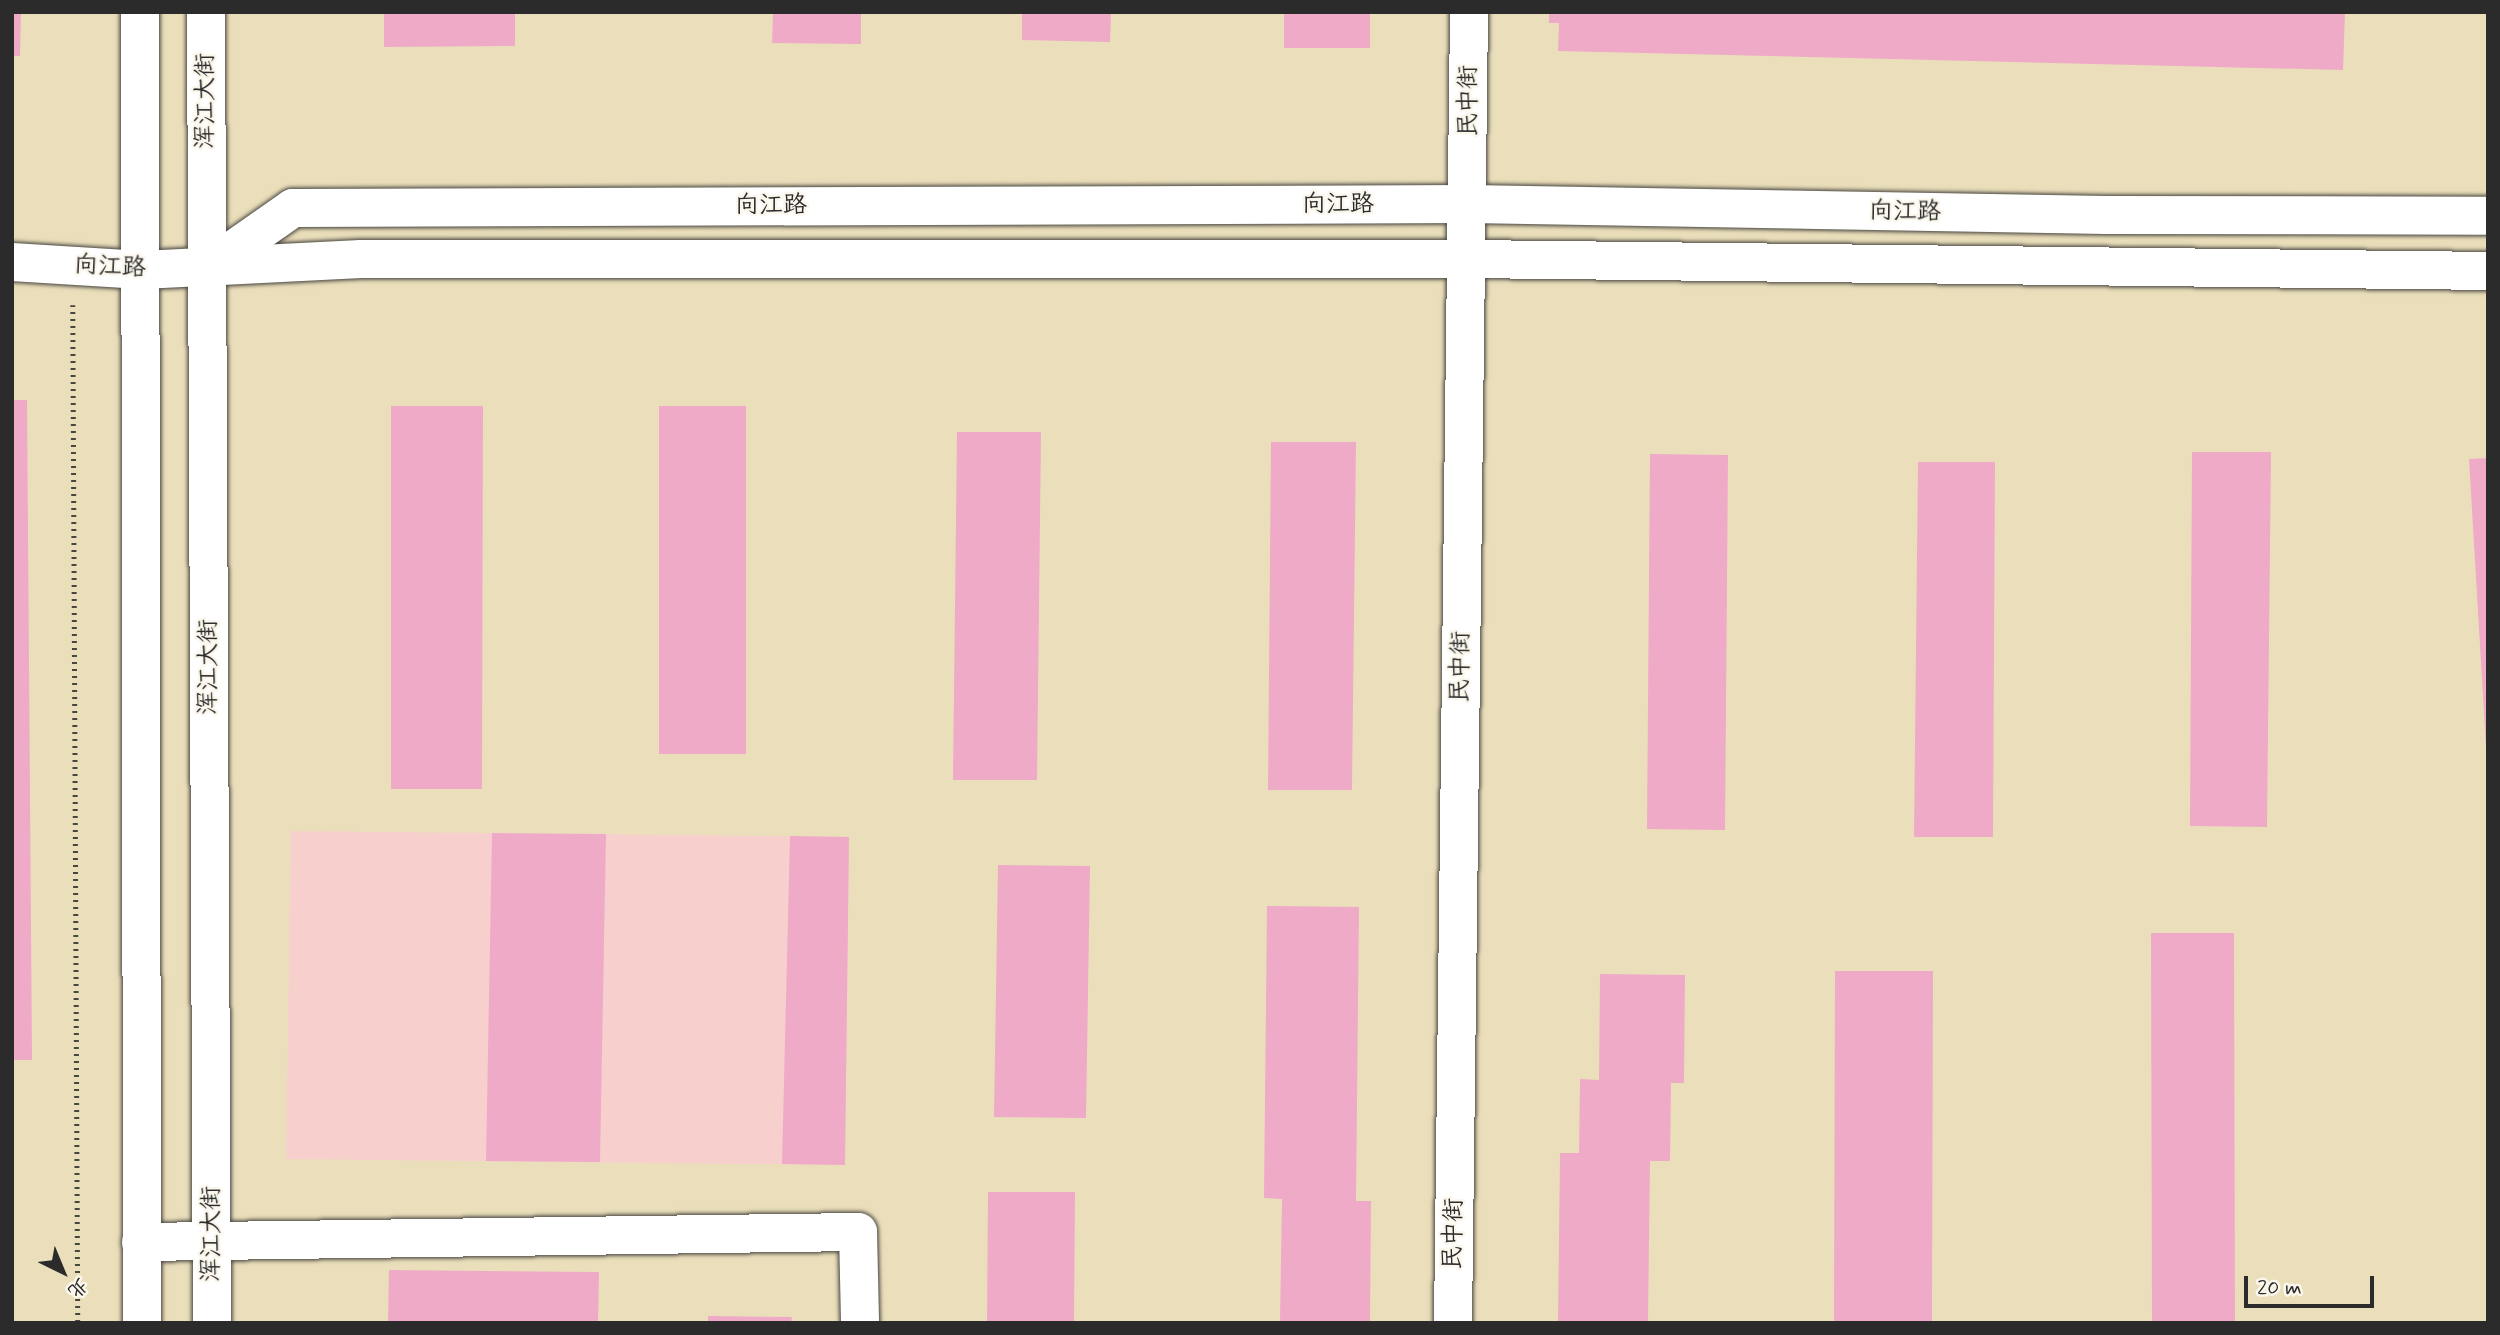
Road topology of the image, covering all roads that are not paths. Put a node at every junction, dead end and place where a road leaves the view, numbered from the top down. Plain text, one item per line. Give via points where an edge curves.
1 (140, 12) edge
2 (206, 12) edge
3 (1469, 12) edge
4 (1469, 204) junction
5 (2488, 216) edge
6 (1467, 259) junction
7 (12, 262) edge
8 (207, 268) junction
9 (142, 270) junction
10 (2488, 271) edge
11 (212, 1239) junction
12 (141, 1242) junction
13 (142, 1323) edge
14 (212, 1323) edge
15 (860, 1323) edge
16 (1452, 1323) edge

1 - 9 main road
2 - 8 main road, 浑江大街
3 - 4 main road, 民中街
4 - 5 main road, 向江路
4 - 6 main road, 民中街
4 - 8 main road, 向江路 via 293,208
6 - 8 main road, 向江路 via 361,259
6 - 10 main road, 向江路
6 - 16 main road, 民中街
7 - 9 main road, 向江路
8 - 9 main road, 向江路
8 - 11 main road, 浑江大街
9 - 12 main road
11 - 12 main road
11 - 14 main road, 浑江大街
11 - 15 main road via 858,1232
12 - 13 main road

